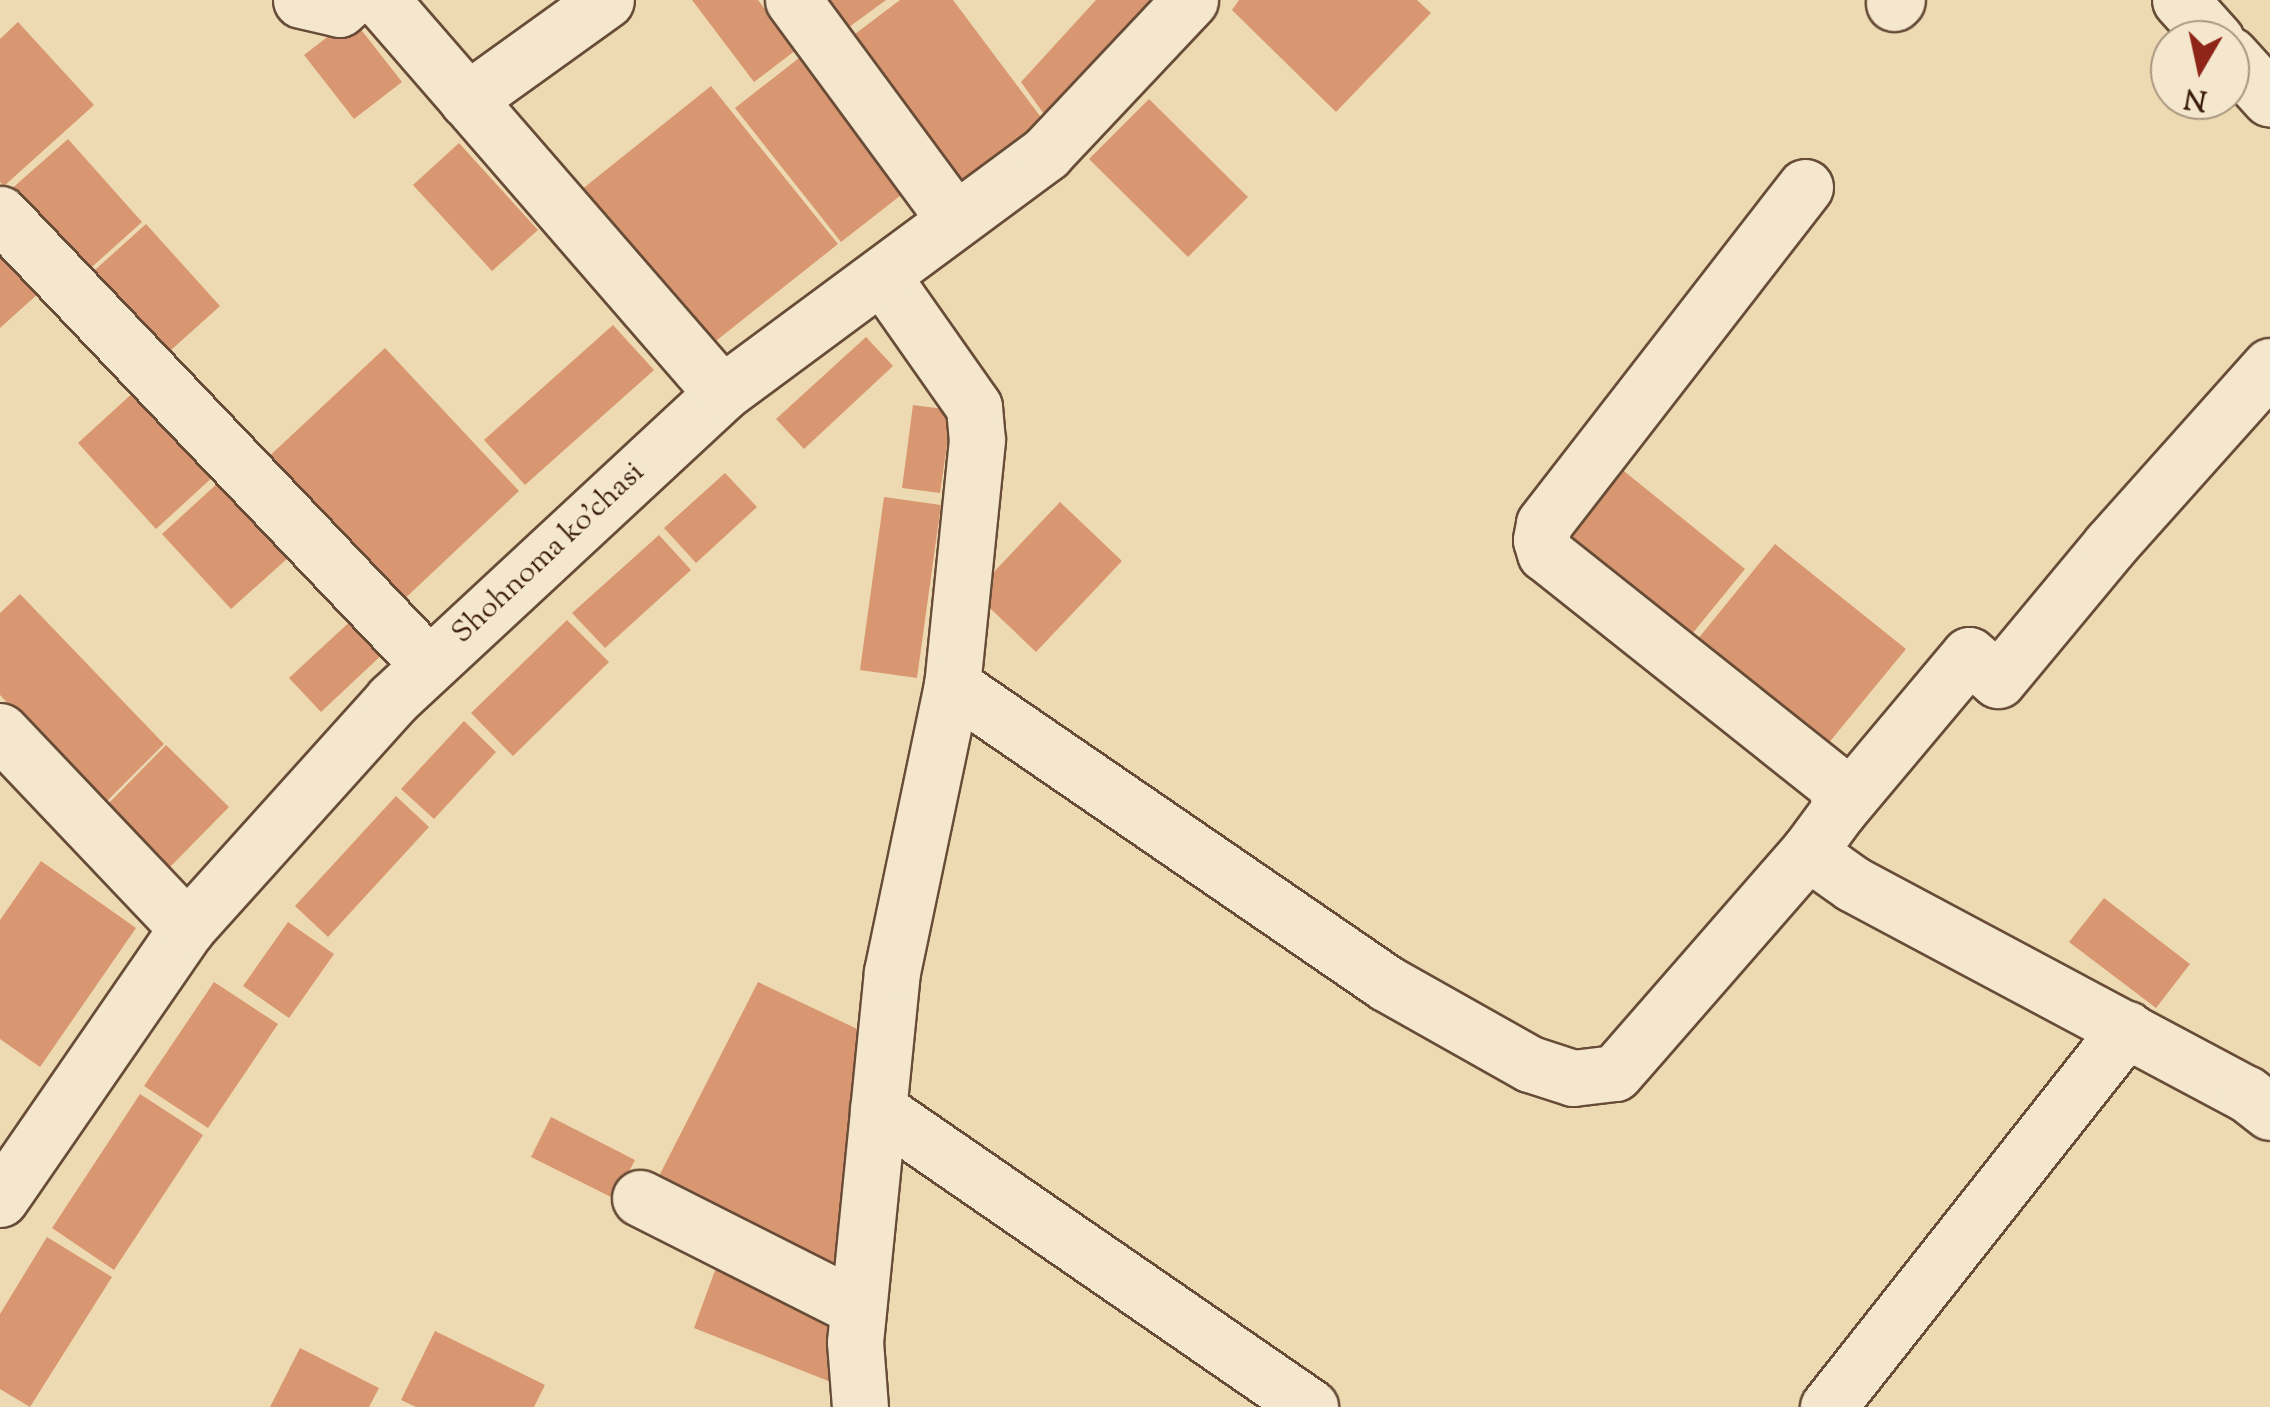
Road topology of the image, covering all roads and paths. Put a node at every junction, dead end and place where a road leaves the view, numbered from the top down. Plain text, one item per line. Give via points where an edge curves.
1 (300, 0) edge
2 (349, 0) edge
3 (381, 0) edge
4 (606, 0) edge
5 (792, 0) edge
6 (1190, 0) edge
7 (2180, 0) edge
8 (2198, 20) edge
9 (2250, 77) edge
10 (2270, 99) edge
11 (468, 100) junction
12 (1805, 187) dead end
13 (0, 214) edge
14 (954, 220) junction
15 (882, 276) junction
16 (2270, 366) edge
17 (722, 393) junction
18 (428, 665) junction
19 (952, 686) junction
20 (0, 731) edge
21 (1823, 831) junction
22 (187, 928) junction
23 (2128, 1029) junction
24 (2262, 1092) edge
25 (878, 1109) junction
26 (640, 1198) dead end
27 (0, 1199) edge
28 (858, 1308) junction
29 (860, 1407) edge
30 (1310, 1407) edge
31 (1828, 1407) edge

1 - 2 street via 339,9
3 - 11 street
4 - 11 street
5 - 14 street
6 - 14 street, Shohnoma ko'chasi via 1046,153
7 - 8 street
9 - 10 street
11 - 17 street
12 - 21 street via 1544,524 1541,540 1545,553 1837,785
13 - 18 street
14 - 15 street, Shohnoma ko'chasi
15 - 17 street, Shohnoma ko'chasi
15 - 19 street via 974,407 978,440
16 - 21 street via 1998,680 1969,655
17 - 18 street, Shohnoma ko'chasi
18 - 22 street, Shohnoma ko'chasi
19 - 21 street via 1386,983 1530,1064 1573,1078 1615,1073
19 - 25 street via 892,972
20 - 22 street
21 - 23 street via 1853,884
22 - 27 street, Shohnoma ko'chasi
23 - 24 street
23 - 31 street
25 - 28 street
25 - 30 street
26 - 28 street
28 - 29 street

